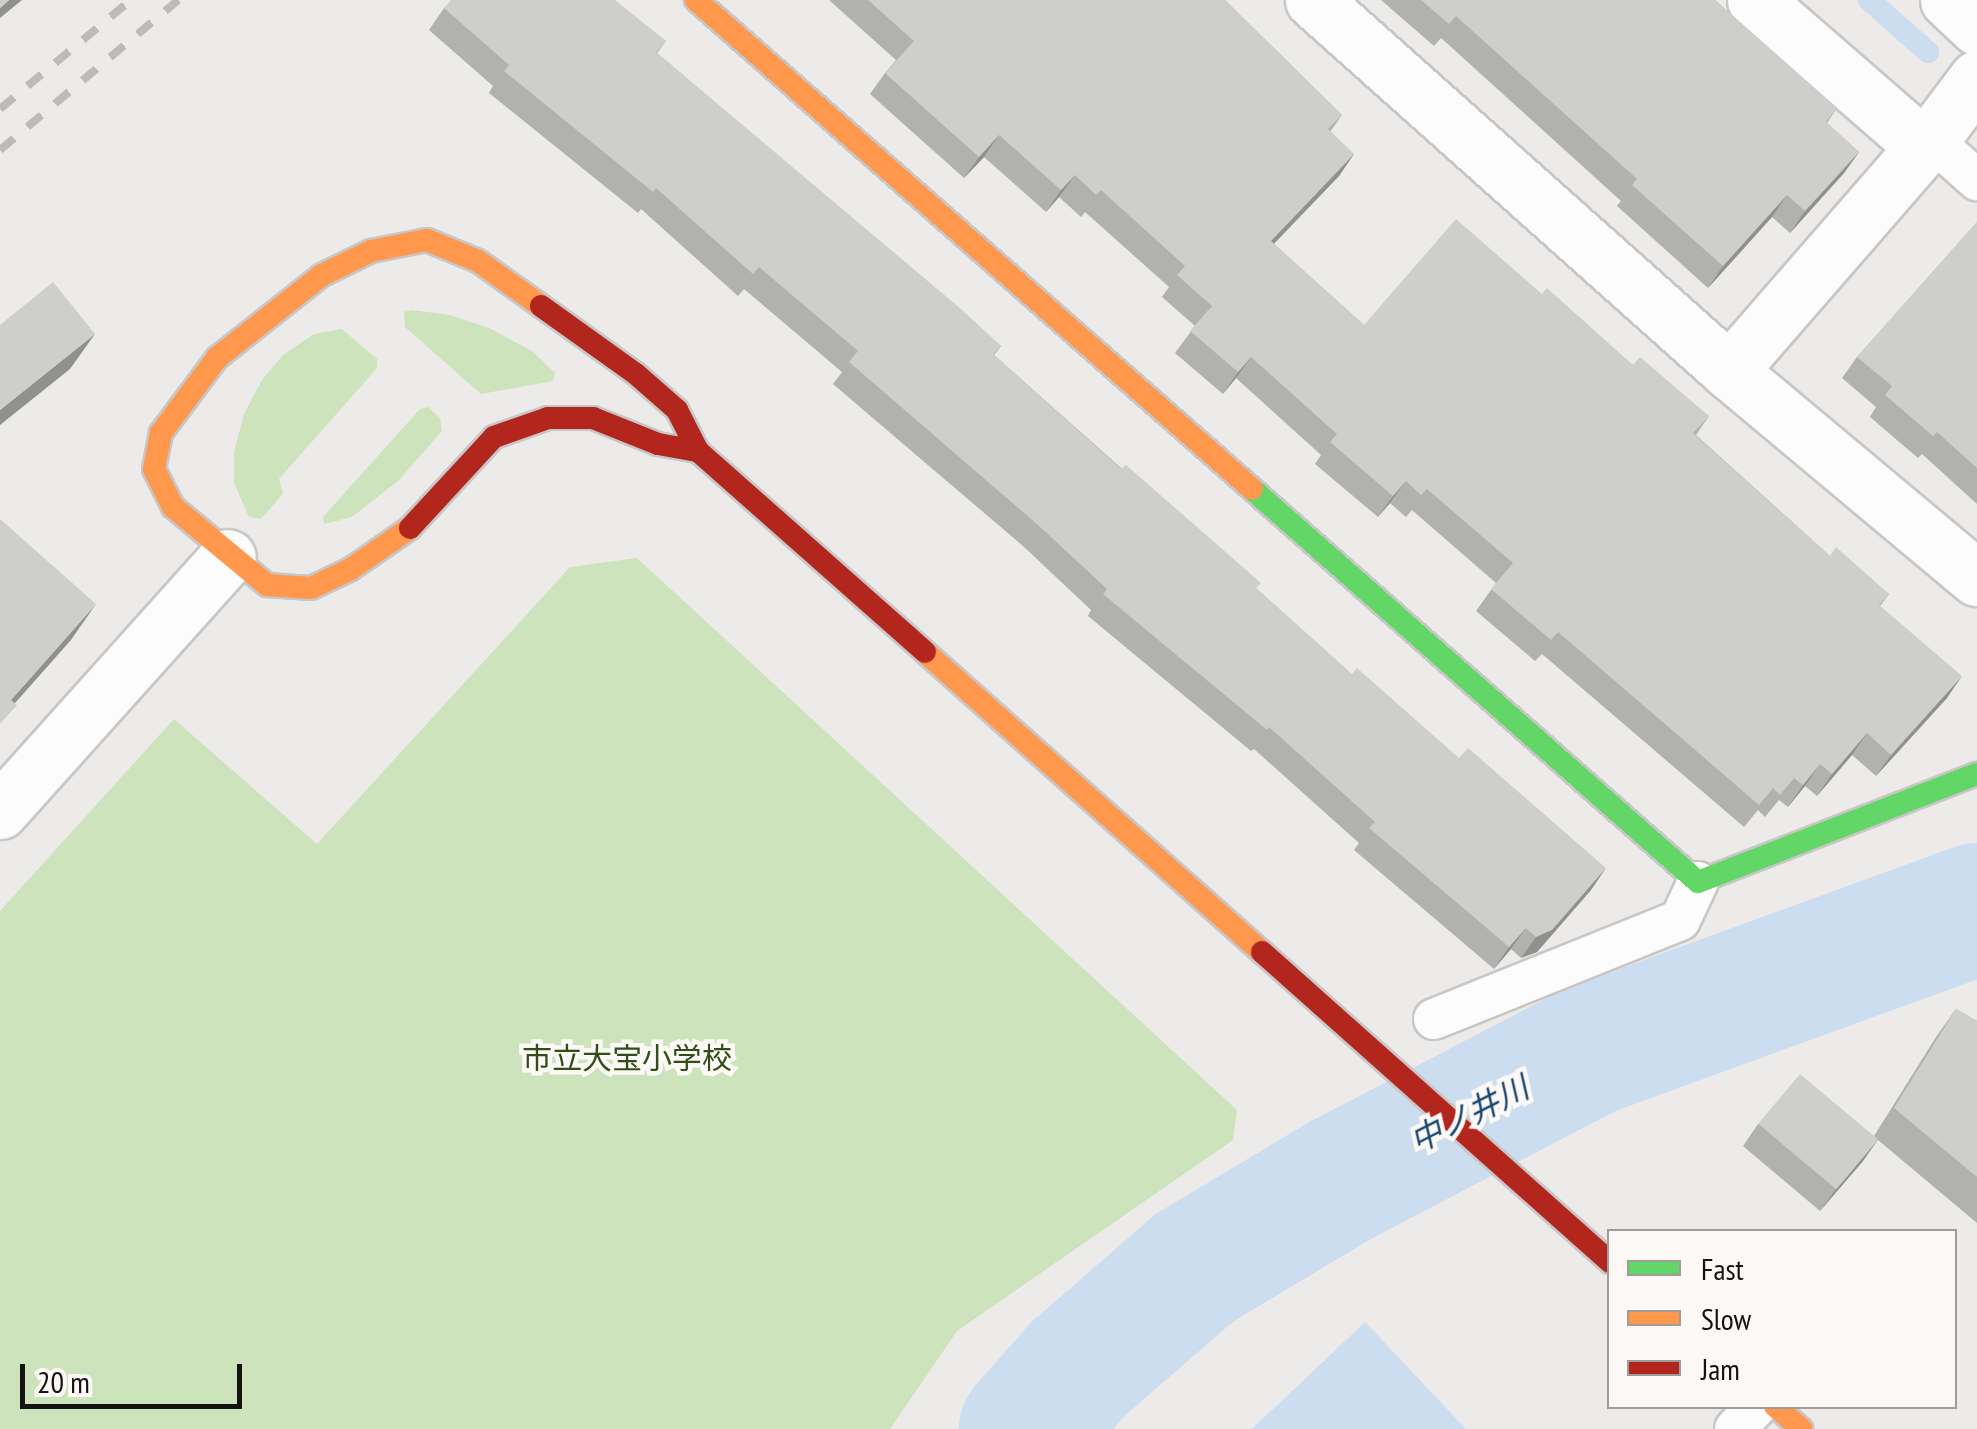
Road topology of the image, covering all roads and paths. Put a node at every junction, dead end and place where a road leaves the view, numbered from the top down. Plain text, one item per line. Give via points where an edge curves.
1 (696, 0) edge
2 (1313, 0) edge
3 (1755, 0) edge
4 (1948, 0) edge
5 (1977, 27) edge
6 (1977, 78) edge
7 (1928, 143) junction
8 (1977, 180) edge
9 (1728, 371) junction
10 (698, 451) junction
11 (228, 557) junction
12 (1977, 578) edge
13 (1977, 774) edge
14 (0, 811) edge
15 (1698, 882) junction
16 (1434, 1019) dead end
17 (1607, 1259) edge
18 (1754, 1409) edge
19 (1778, 1409) edge
20 (1735, 1429) edge
21 (1801, 1429) edge

1 - 15 street
2 - 9 street
3 - 7 street
4 - 5 street
6 - 7 street
7 - 8 lane
7 - 9 street
9 - 12 street
10 - 11 street via 658,444 593,418 548,418 494,437 409,530 312,588 267,585
10 - 11 street via 677,410 636,374 478,261 428,240 371,251 322,276 217,358 161,433 154,469 172,507
10 - 17 street
11 - 14 street
13 - 15 street
15 - 16 lane via 1680,920
18 - 20 lane
19 - 21 street

